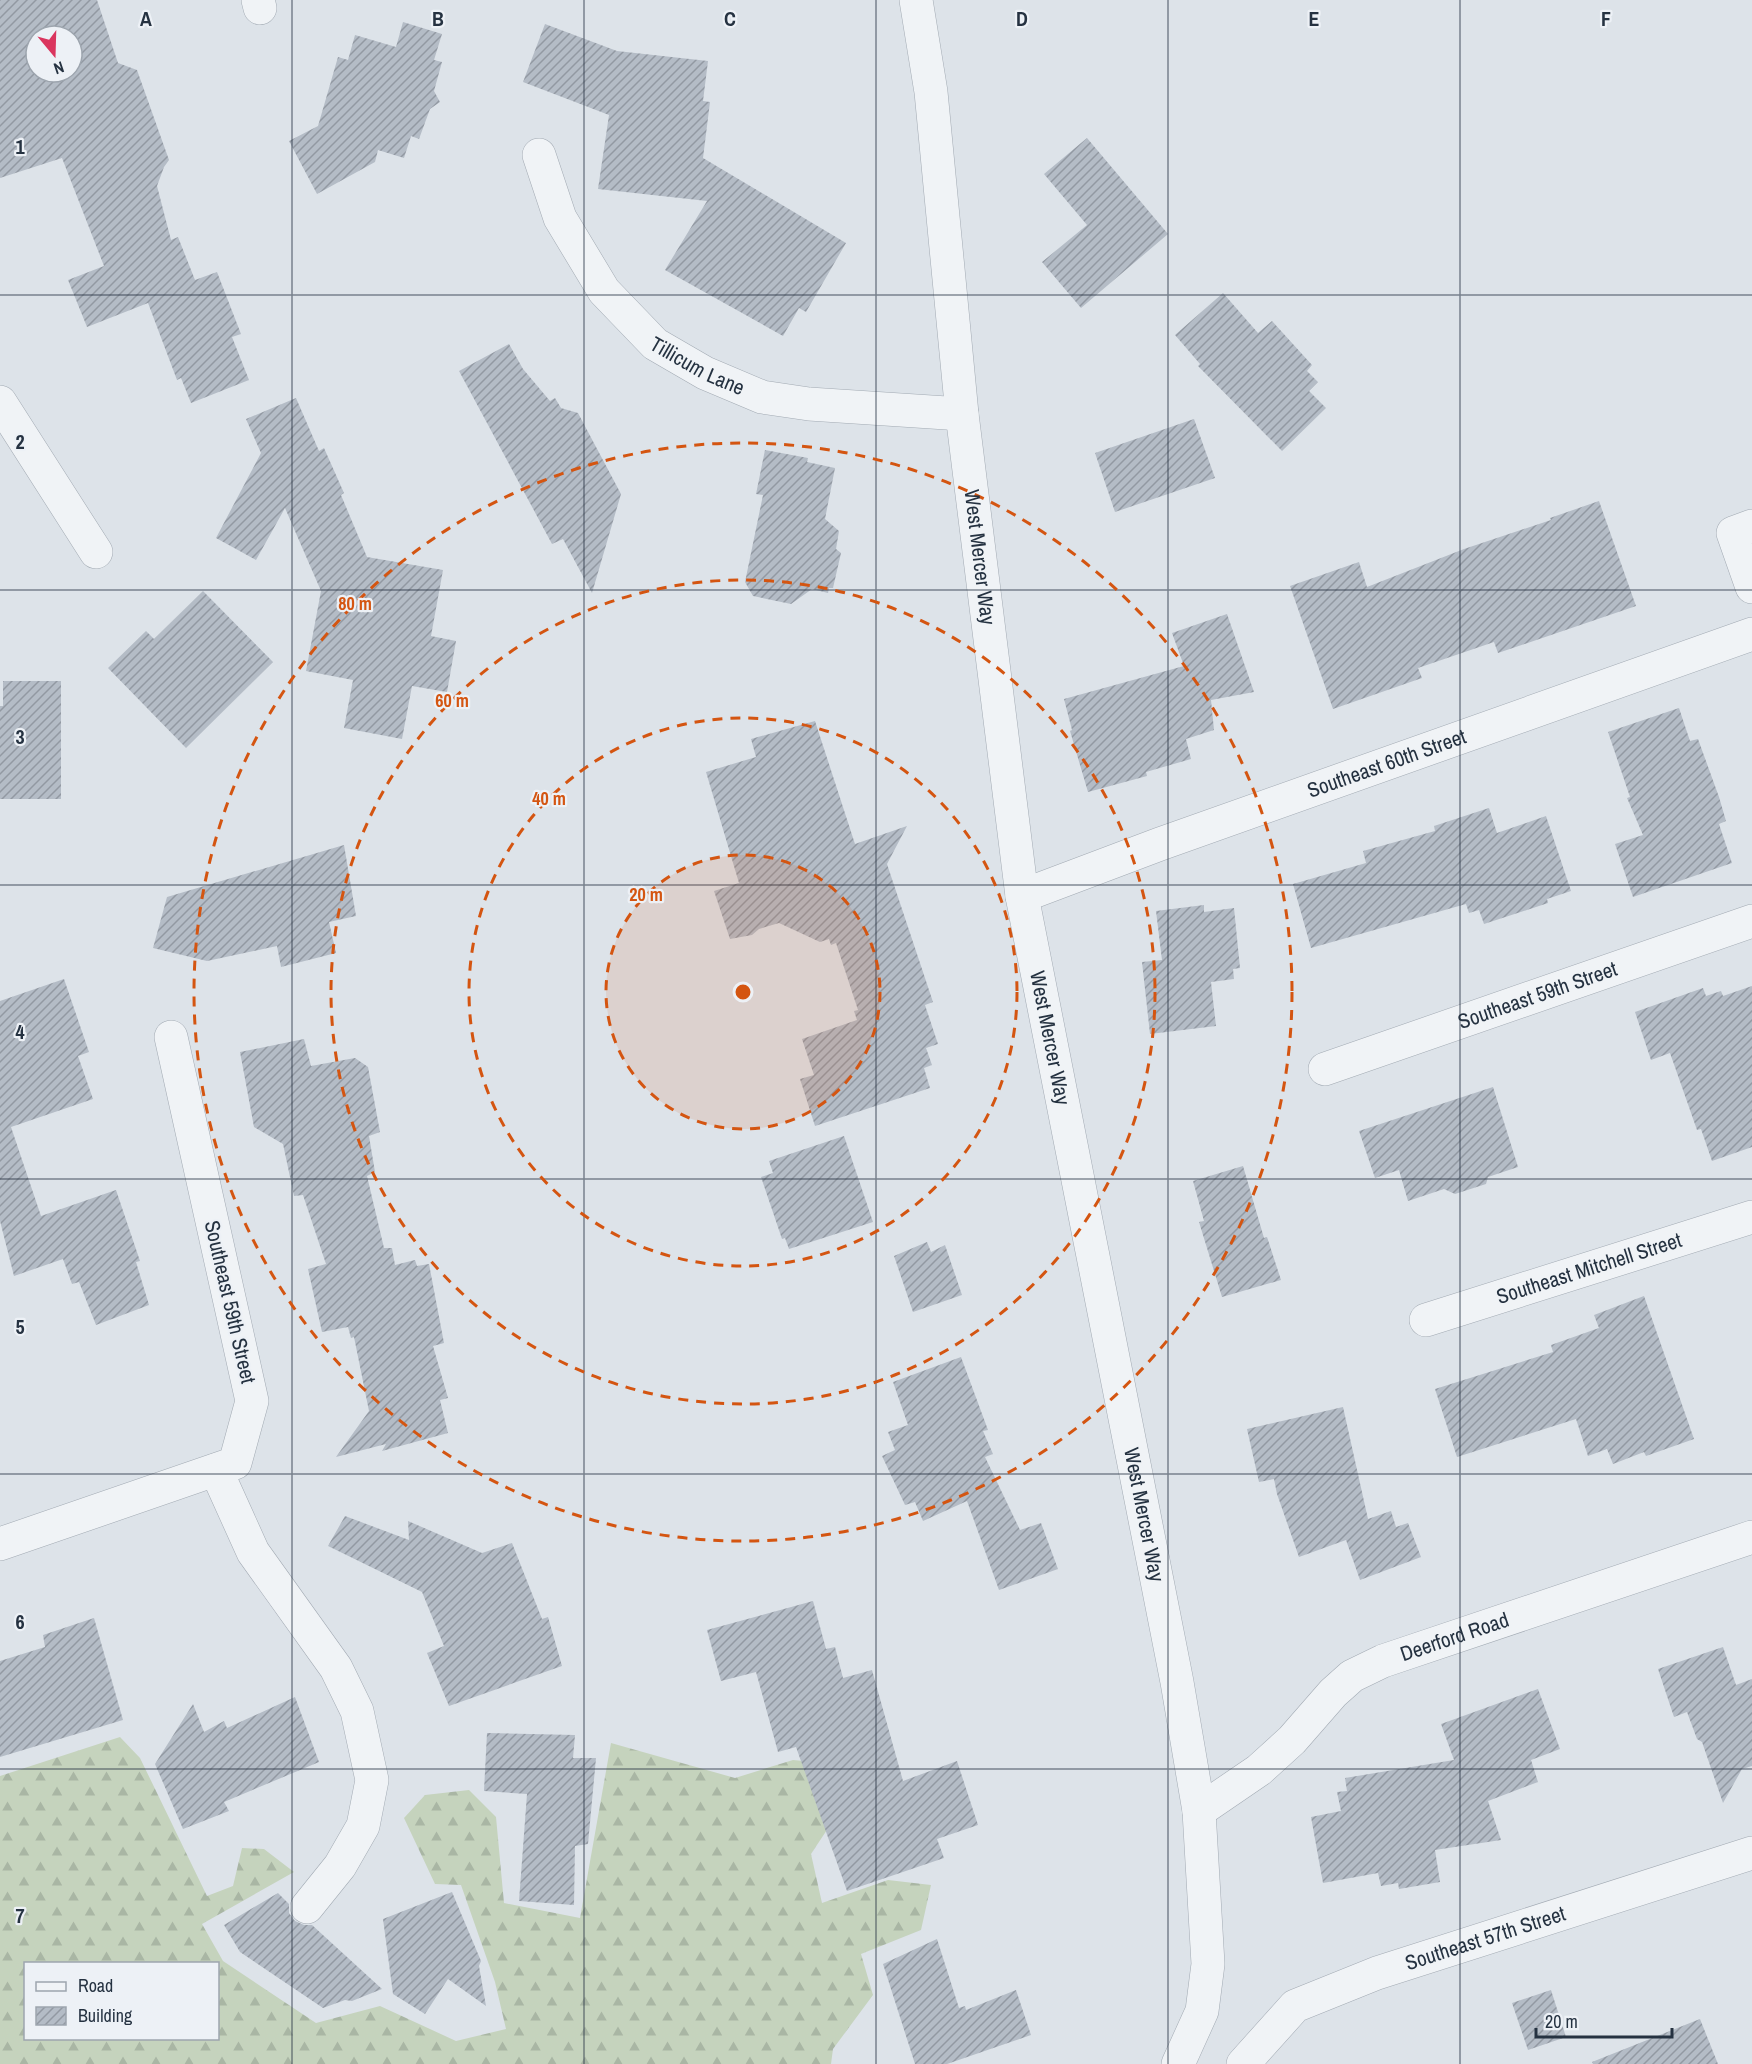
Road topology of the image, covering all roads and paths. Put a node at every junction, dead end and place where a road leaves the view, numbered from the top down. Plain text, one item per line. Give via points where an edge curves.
1 (916, 0) edge
2 (539, 155) dead end
3 (0, 402) edge
4 (962, 414) junction
5 (1743, 529) edge
6 (96, 552) dead end
7 (1752, 587) edge
8 (1752, 634) edge
9 (1022, 896) junction
10 (1752, 921) edge
11 (171, 1038) dead end
12 (1325, 1069) dead end
13 (1752, 1217) edge
14 (1426, 1320) dead end
15 (226, 1466) junction
16 (1752, 1537) edge
17 (0, 1544) edge
18 (1199, 1811) junction
19 (1752, 1854) edge
20 (306, 1907) dead end
21 (1178, 2064) edge
22 (1243, 2064) edge

1 - 4 street, West Mercer Way via 931,92
2 - 4 street, Tillicum Lane via 560,218 604,291 655,344 705,373 762,397
3 - 6 street
4 - 9 street, West Mercer Way
5 - 7 street
8 - 9 street, Southeast 60th Street
9 - 18 street, West Mercer Way
10 - 12 street, Southeast 59th Street
11 - 15 street, Southeast 59th Street via 252,1401
13 - 14 street, Southeast Mitchell Street
15 - 17 street
15 - 20 street via 253,1552 336,1668 357,1711 372,1780 363,1826 340,1866
16 - 18 street, Deerford Road via 1383,1661 1352,1676 1259,1770
18 - 21 street, West Mercer Way via 1208,1964 1202,2011
19 - 22 street, Southeast 57th Street via 1377,1973 1295,2006

